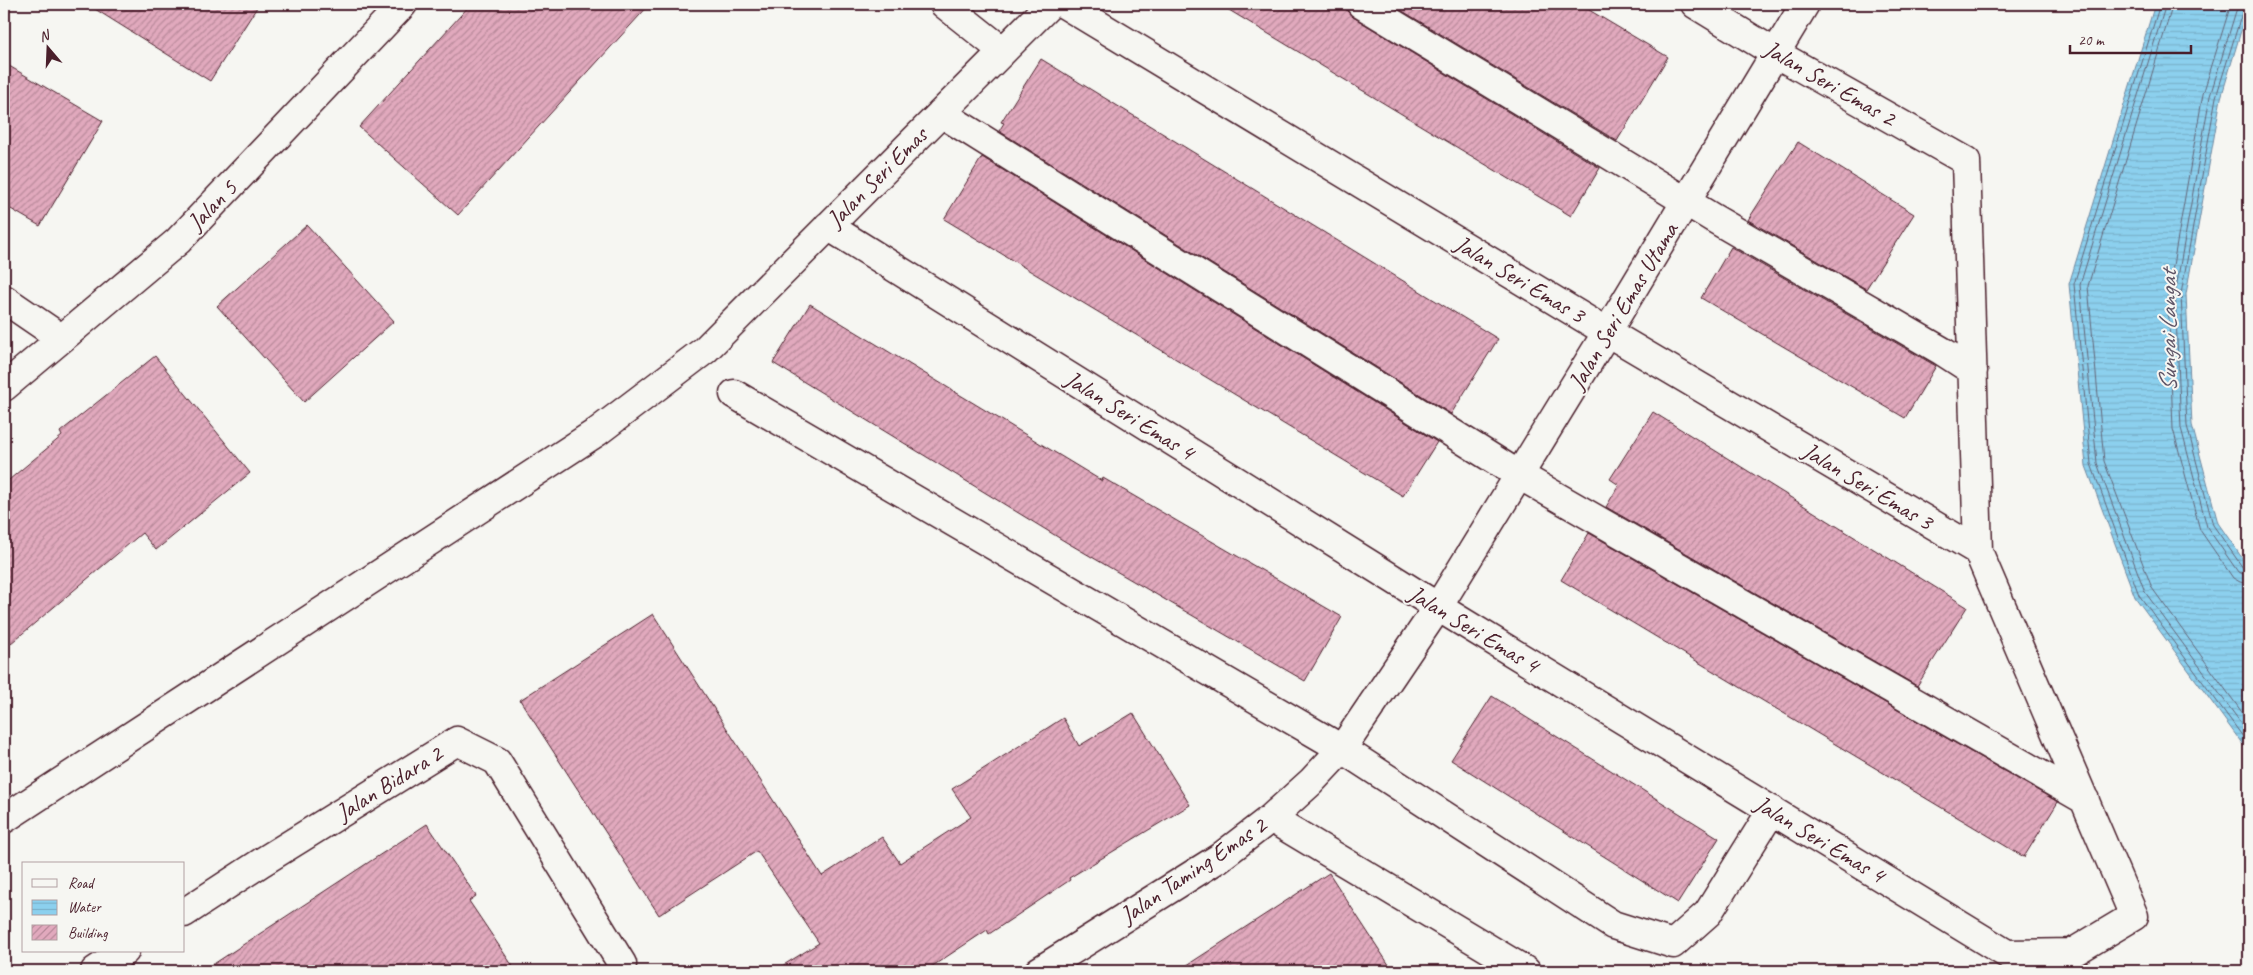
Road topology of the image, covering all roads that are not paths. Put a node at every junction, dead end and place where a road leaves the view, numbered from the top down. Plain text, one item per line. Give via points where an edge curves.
1 (403, 4) edge
2 (944, 4) edge
3 (1050, 4) edge
4 (1064, 4) edge
5 (1362, 4) edge
6 (1695, 4) edge
7 (1805, 4) edge
8 (1003, 51) junction
9 (1775, 53) junction
10 (941, 113) junction
11 (1686, 202) junction
12 (828, 226) junction
13 (4, 299) edge
14 (1607, 332) junction
15 (62, 338) junction
16 (1973, 371) junction
17 (4, 387) edge
18 (734, 394) dead end
19 (1519, 475) junction
20 (1978, 551) junction
21 (1438, 607) junction
22 (1342, 749) junction
23 (2085, 800) junction
24 (1772, 810) junction
25 (1270, 818) junction
26 (4, 819) edge
27 (185, 912) edge
28 (124, 952) edge
29 (622, 964) dead end
30 (95, 971) edge
31 (1039, 971) edge
32 (1526, 971) edge

1 - 15 street, Jalan 5 via 178,241
2 - 8 street
3 - 8 street, Jalan Seri Emas
4 - 14 street, Jalan Seri Emas 3
5 - 11 street
6 - 9 street, Jalan Seri Emas 2
7 - 9 street, Jalan Seri Emas Utama
8 - 10 street, Jalan Seri Emas
9 - 11 street, Jalan Seri Emas Utama
9 - 16 street, Jalan Seri Emas 2 via 1966,160
10 - 12 street, Jalan Seri Emas
10 - 19 street
11 - 14 street, Jalan Seri Emas Utama
11 - 16 street
12 - 21 street, Jalan Seri Emas 4
12 - 26 street, Jalan Seri Emas via 705,350 597,432
13 - 15 street
14 - 19 street, Jalan Seri Emas Utama
14 - 20 street, Jalan Seri Emas 3
15 - 17 street, Jalan 5
16 - 20 street
18 - 22 street
19 - 21 street, Jalan Seri Emas Utama
19 - 23 street
20 - 23 street
21 - 22 street, Jalan Taming Emas 2
21 - 24 street, Jalan Seri Emas 4
22 - 24 street via 1613,925 1673,944 1708,913
22 - 25 street, Jalan Taming Emas 2
23 - 24 street, Jalan Seri Emas 4 via 2134,916 2072,953 2007,954
25 - 31 street, Jalan Taming Emas 2 via 1219,858
25 - 32 street
27 - 29 street, Jalan Bidara 2 via 457,741 497,761
28 - 30 street

